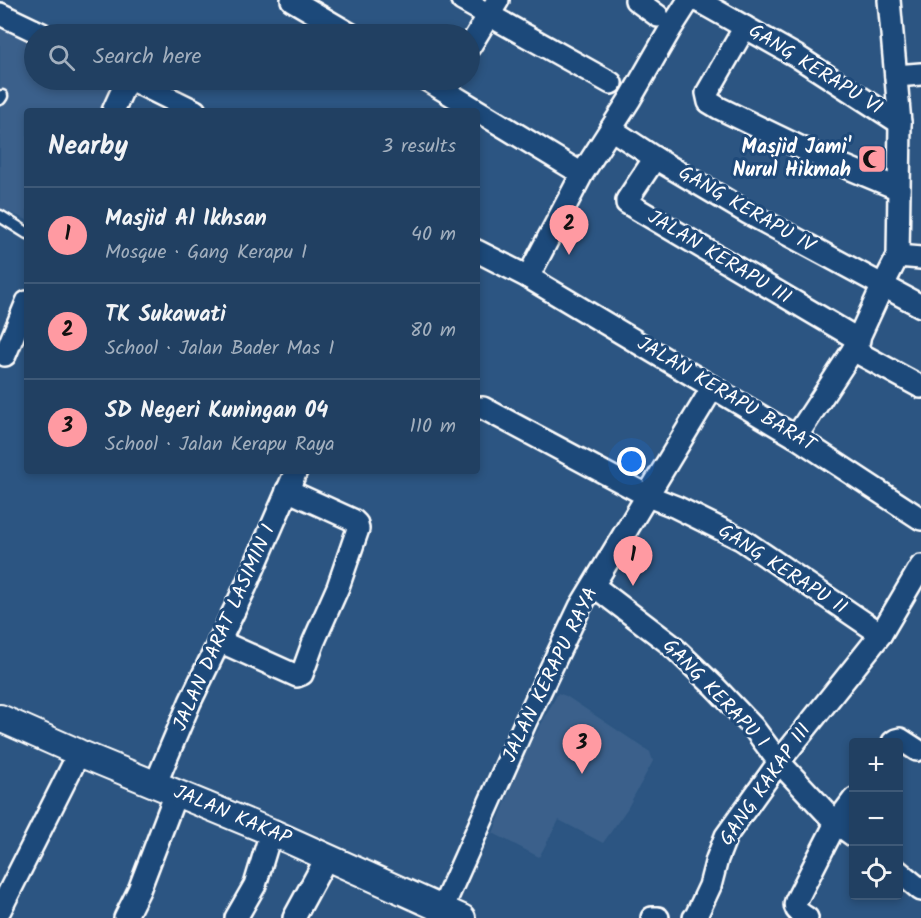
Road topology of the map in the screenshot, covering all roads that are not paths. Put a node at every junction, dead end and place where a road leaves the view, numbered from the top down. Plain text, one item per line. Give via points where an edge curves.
1 (292, 0) edge
2 (462, 0) edge
3 (636, 0) edge
4 (689, 0) edge
5 (697, 0) edge
6 (889, 0) edge
7 (493, 8) edge
8 (6, 10) edge
9 (658, 16) dead end
10 (27, 24) edge
11 (333, 24) edge
12 (744, 27) junction
13 (480, 29) edge
14 (921, 74) edge
15 (896, 76) junction
16 (610, 83) dead end
17 (122, 90) edge
18 (152, 90) edge
19 (450, 90) edge
20 (114, 108) edge
21 (189, 108) edge
22 (478, 108) edge
23 (480, 109) edge
24 (900, 123) junction
25 (611, 129) junction
26 (655, 158) junction
27 (574, 169) dead end
28 (899, 189) junction
29 (0, 216) edge
30 (24, 231) edge
31 (480, 252) edge
32 (898, 256) junction
33 (921, 258) edge
34 (528, 276) junction
35 (883, 285) junction
36 (921, 306) edge
37 (24, 309) edge
38 (856, 345) junction
39 (2, 359) edge
40 (713, 387) junction
41 (921, 387) edge
42 (480, 408) edge
43 (796, 437) junction
44 (291, 481) edge
45 (648, 496) junction
46 (921, 519) edge
47 (921, 567) edge
48 (594, 586) junction
49 (881, 634) junction
50 (219, 641) junction
51 (0, 718) edge
52 (903, 741) edge
53 (916, 750) dead end
54 (79, 753) junction
55 (779, 762) junction
56 (166, 789) junction
57 (849, 806) edge
58 (836, 823) junction
59 (271, 832) junction
60 (849, 832) edge
61 (327, 857) junction
62 (903, 875) edge
63 (921, 890) edge
64 (0, 910) edge
65 (452, 914) edge
66 (125, 918) edge
67 (236, 918) edge
68 (294, 918) edge
69 (652, 918) edge
70 (658, 918) edge
71 (694, 918) edge
72 (807, 918) edge

1 - 11 street
2 - 7 street
3 - 9 street
4 - 25 street
5 - 12 street, GANG KERAPU VI
6 - 15 street
7 - 13 street
7 - 16 street
8 - 10 street
12 - 24 street, GANG KERAPU VI
12 - 28 street via 707,93 710,102 810,152
14 - 15 street
15 - 24 street
17 - 20 street
18 - 21 street
19 - 22 street
23 - 27 street
24 - 28 street
25 - 26 street, GANG KERAPU IV
25 - 34 street via 582,174
26 - 35 street, GANG KERAPU IV
26 - 38 street, JALAN KERAPU III via 627,203
28 - 32 street
29 - 30 lane
31 - 34 street, JALAN KERAPU BARAT
32 - 33 street
32 - 35 street
34 - 40 street, JALAN KERAPU BARAT
35 - 36 street, GANG KERAPU IV
35 - 38 street
37 - 39 street
38 - 41 street
38 - 43 street
40 - 43 street, JALAN KERAPU BARAT
40 - 45 street, JALAN KERAPU RAYA
42 - 45 street, GANG KERAPU II
43 - 46 street, JALAN KERAPU BARAT
44 - 50 street, JALAN DARAT LASIMIN I
44 - 50 street via 353,520 358,529 302,674 297,676
45 - 48 street, JALAN KERAPU RAYA
45 - 49 street, GANG KERAPU II via 741,539
47 - 49 street, GANG KAKAP III
48 - 55 street, GANG KERAPU I via 670,644 753,727
48 - 65 street, JALAN KERAPU RAYA via 580,607 525,723
49 - 55 street, GANG KAKAP III
50 - 56 street, JALAN DARAT LASIMIN I via 190,702
51 - 54 street, JALAN KAKAP
52 - 53 street
54 - 56 street, JALAN KAKAP
54 - 64 street
55 - 58 street, GANG KERAPU I
55 - 71 street, GANG KAKAP III via 726,836 710,886
56 - 59 street, JALAN KAKAP
56 - 66 street, JALAN DARAT LASIMIN I via 139,890
57 - 58 street
58 - 60 street, GANG KERAPU I
58 - 72 street via 794,905
59 - 61 street, JALAN KAKAP
59 - 67 street via 255,885
61 - 65 street, JALAN KAKAP
61 - 68 street
62 - 63 street
69 - 70 street

